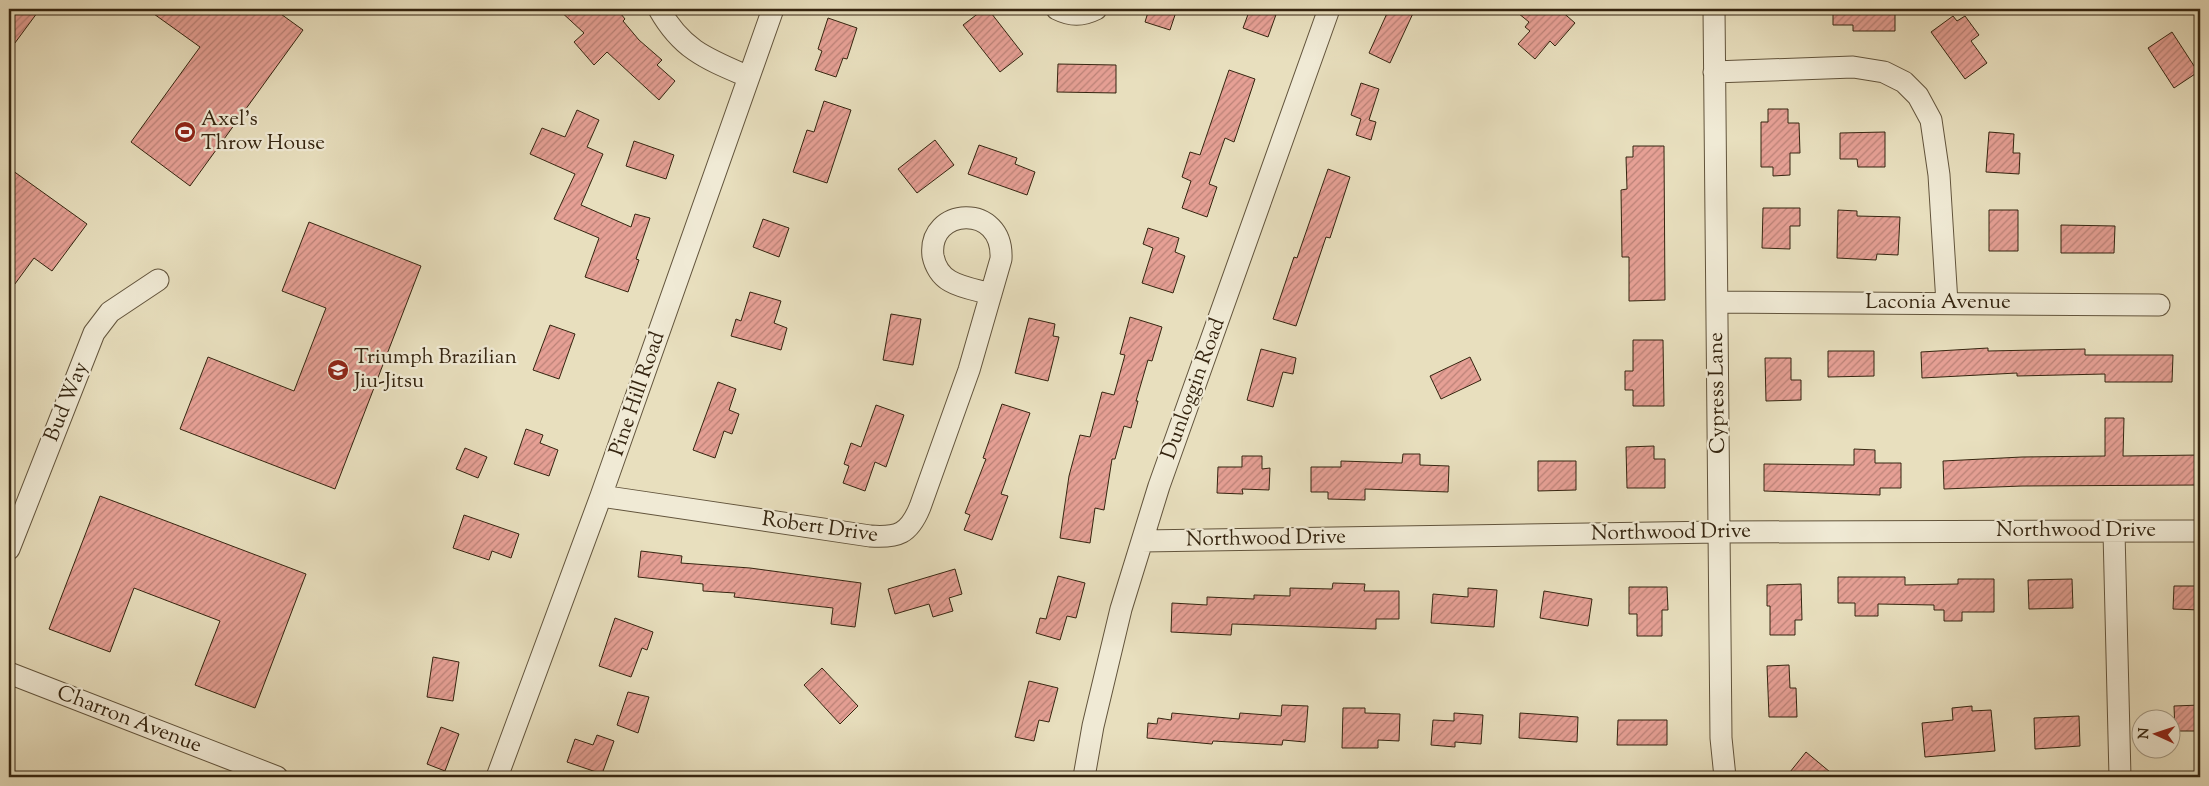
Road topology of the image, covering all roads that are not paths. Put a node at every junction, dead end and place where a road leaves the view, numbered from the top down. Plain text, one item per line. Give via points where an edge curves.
1 (659, 9) edge
2 (774, 9) edge
3 (1057, 9) edge
4 (1096, 9) edge
5 (1329, 9) edge
6 (1714, 9) edge
7 (1714, 72) junction
8 (749, 77) junction
9 (158, 280) dead end
10 (991, 294) dead end
11 (1717, 302) junction
12 (1947, 304) junction
13 (2159, 305) dead end
14 (602, 496) junction
15 (2200, 531) edge
16 (1719, 532) junction
17 (2114, 532) junction
18 (1142, 541) junction
19 (9, 549) edge
20 (9, 673) edge
21 (277, 777) edge
22 (497, 777) edge
23 (1084, 777) edge
24 (1725, 777) edge
25 (2120, 777) edge

1 - 8 street via 676,35 691,48 707,59
2 - 8 street, Pine Hill Road
3 - 4 street via 1077,15
5 - 18 street, Dunloggin Road
6 - 7 street, Cypress Lane
7 - 11 street, Cypress Lane
7 - 12 street via 1853,67 1884,72 1904,82 1918,96 1932,120 1939,175
8 - 14 street, Pine Hill Road
9 - 19 street, Bud Way via 110,312 94,333
10 - 14 street, Robert Drive via 969,370 920,507 913,523 902,533 888,537 870,536
11 - 12 street, Laconia Avenue
11 - 16 street, Cypress Lane
12 - 13 street, Laconia Avenue
14 - 22 street, Pine Hill Road
15 - 17 street, Northwood Drive
16 - 17 street, Northwood Drive
16 - 18 street, Northwood Drive
16 - 24 street, Cypress Lane via 1721,738
17 - 25 street
18 - 23 street, Dunloggin Road via 1121,609
20 - 21 street, Charron Avenue

